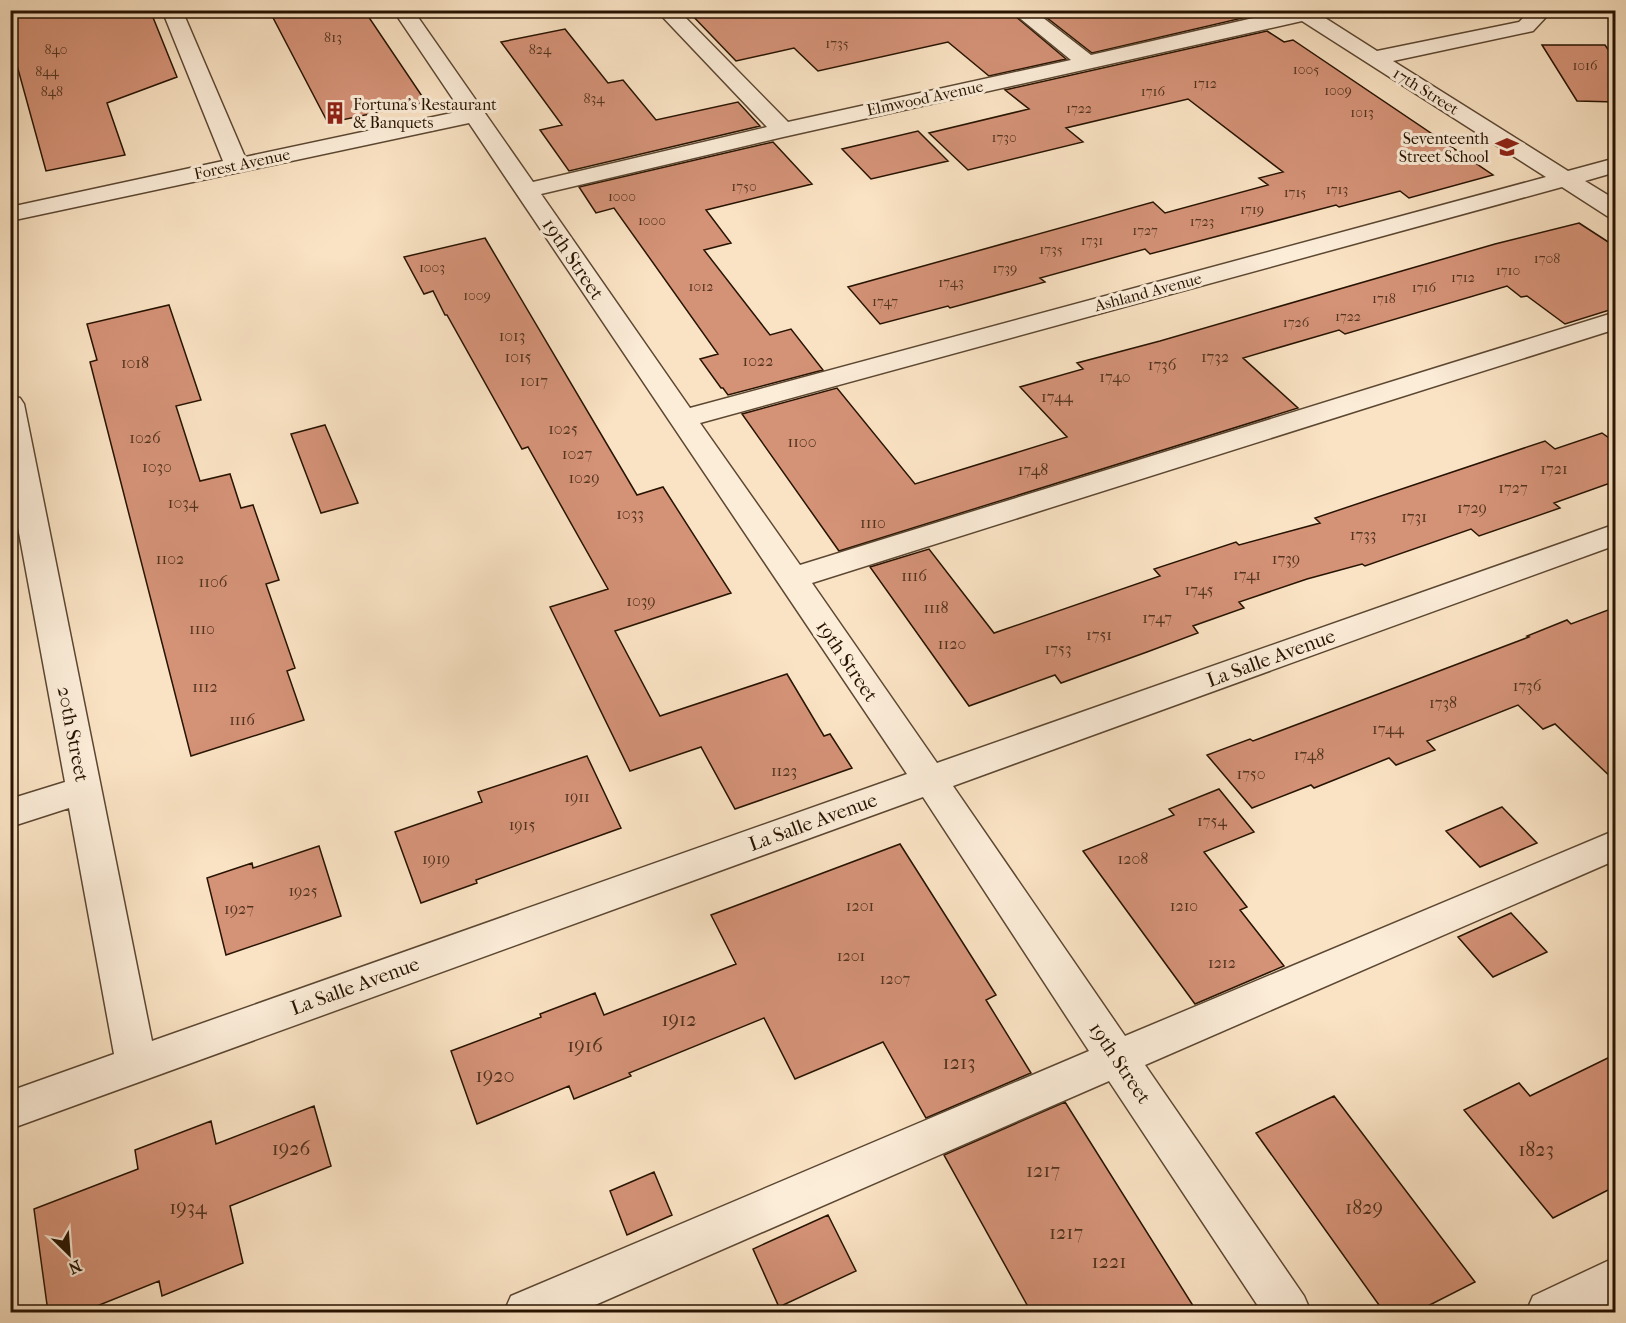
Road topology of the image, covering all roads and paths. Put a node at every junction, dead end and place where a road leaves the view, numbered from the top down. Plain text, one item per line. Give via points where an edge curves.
1 (172, 10) edge
2 (404, 10) edge
3 (666, 10) edge
4 (1020, 10) edge
5 (1530, 10) edge
6 (1309, 12) edge
7 (1374, 58) junction
8 (1088, 63) junction
9 (473, 115) junction
10 (783, 130) junction
11 (237, 165) junction
12 (1616, 165) edge
13 (1565, 179) junction
14 (527, 190) junction
15 (1616, 211) edge
16 (10, 214) edge
17 (1616, 320) edge
18 (10, 404) edge
19 (681, 419) junction
20 (21, 522) edge
21 (1616, 534) edge
22 (791, 579) junction
23 (930, 780) junction
24 (84, 790) junction
25 (10, 813) edge
26 (1616, 844) edge
27 (1116, 1057) junction
28 (136, 1064) junction
29 (10, 1110) edge
30 (1616, 1278) edge
31 (527, 1312) edge
32 (1288, 1312) edge
33 (1549, 1312) edge

1 - 11 street
2 - 9 street, 19th Street
3 - 10 street
4 - 8 street
5 - 7 street via 1537,16 1526,27
6 - 7 street, 17th Street
6 - 8 street, Elmwood Avenue
7 - 13 street, 17th Street
8 - 10 street, Elmwood Avenue
9 - 11 street, Forest Avenue
9 - 14 street, 19th Street
10 - 14 street, Elmwood Avenue
11 - 16 street, Forest Avenue
12 - 13 street, Ashland Avenue
13 - 15 street, 17th Street
13 - 19 street, Ashland Avenue
14 - 19 street, 19th Street
17 - 22 street
18 - 20 street, 20th Street
19 - 22 street, 19th Street
20 - 24 street, 20th Street
21 - 23 street, La Salle Avenue
22 - 23 street, 19th Street
23 - 27 street, 19th Street
23 - 28 street, La Salle Avenue
24 - 25 street
24 - 28 street, 20th Street
26 - 27 street
27 - 31 street
27 - 32 street, 19th Street
28 - 29 street, La Salle Avenue
30 - 33 street

